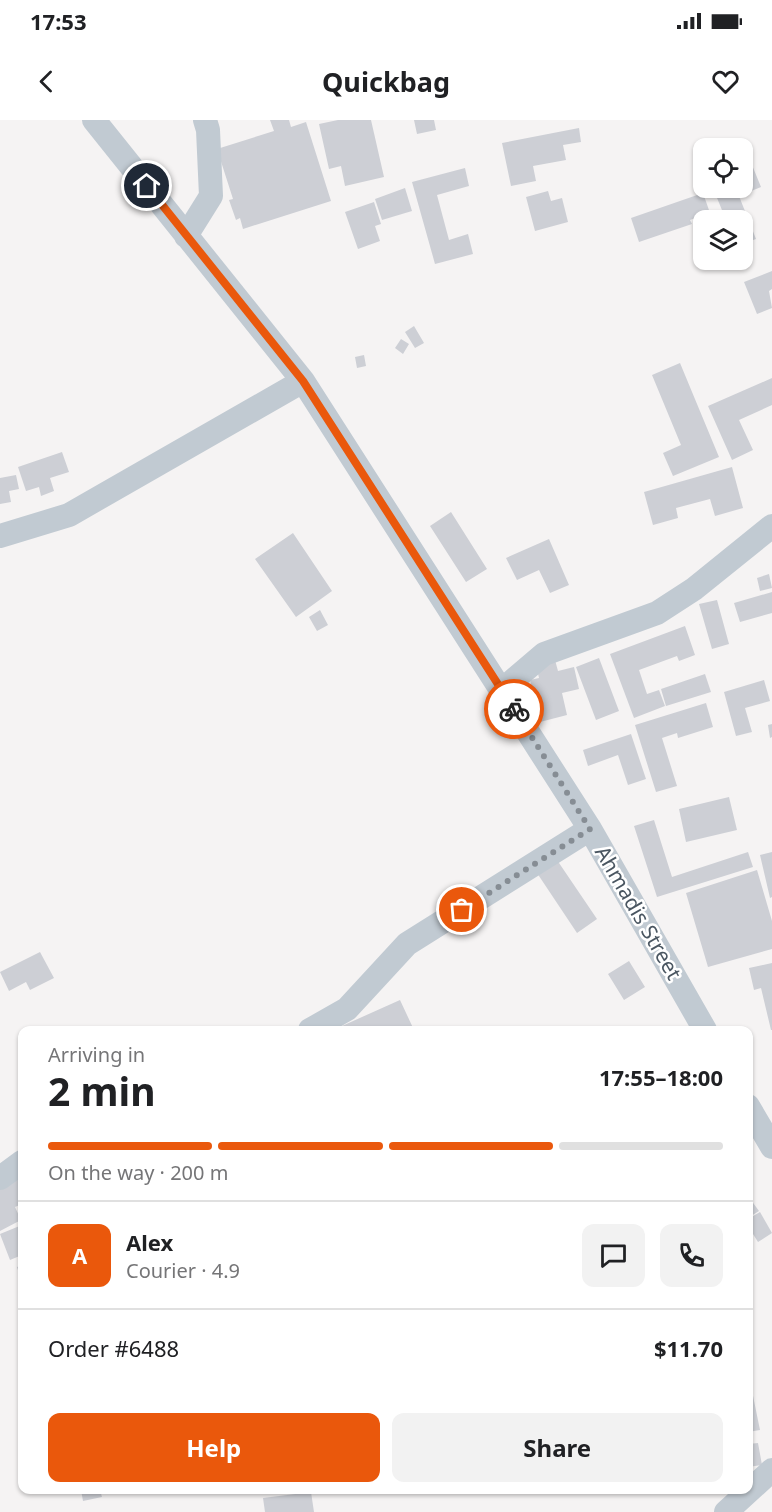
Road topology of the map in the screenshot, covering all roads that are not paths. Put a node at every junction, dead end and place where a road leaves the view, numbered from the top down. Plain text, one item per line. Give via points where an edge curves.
1 (94, 120) edge
2 (205, 120) edge
3 (186, 236) junction
4 (303, 381) junction
5 (772, 526) edge
6 (0, 536) edge
7 (502, 690) junction
8 (590, 829) junction
9 (317, 1026) edge
10 (703, 1026) edge
11 (753, 1115) edge
12 (772, 1147) edge
13 (18, 1165) edge
14 (0, 1178) edge
15 (772, 1470) edge
16 (753, 1487) edge
17 (746, 1494) edge
18 (726, 1512) edge

1 - 3 street, Ahmadis Street
2 - 3 street via 211,196
3 - 4 street, Ahmadis Street
4 - 6 street via 69,515
4 - 7 street, Ahmadis Street
5 - 7 street via 694,589 657,613 544,654
7 - 8 street, Ahmadis Street
8 - 9 street via 407,944 347,1009
8 - 10 street, Ahmadis Street
11 - 12 street
13 - 14 street
15 - 16 street
17 - 18 street

